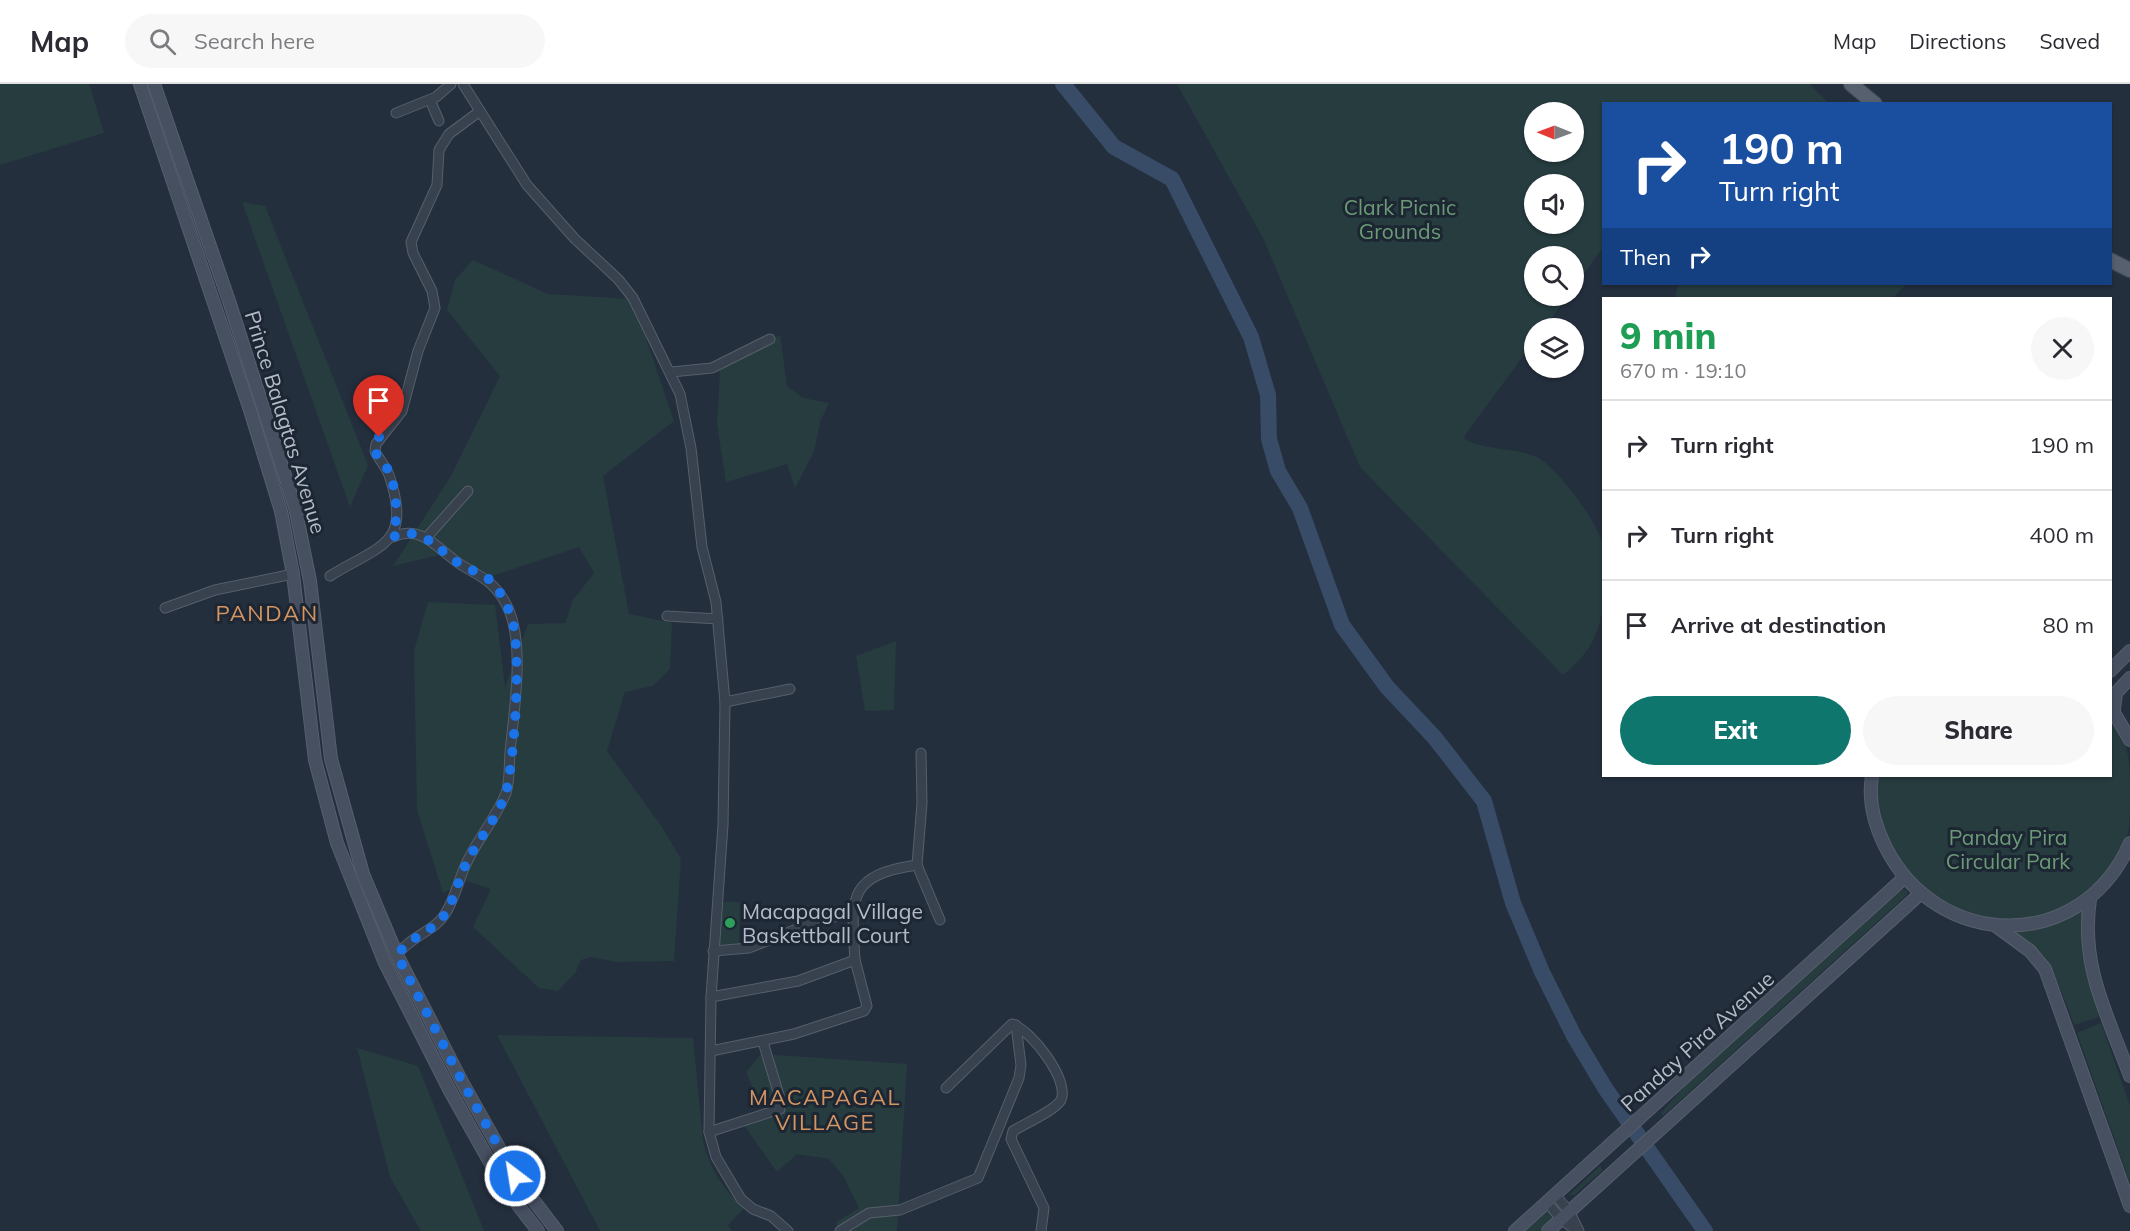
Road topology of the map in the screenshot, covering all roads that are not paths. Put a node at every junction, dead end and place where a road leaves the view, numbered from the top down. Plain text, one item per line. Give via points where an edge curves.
1 (140, 84) edge
2 (154, 84) edge
3 (451, 84) edge
4 (463, 84) edge
5 (1851, 84) edge
6 (430, 100) junction
7 (1873, 102) edge
8 (480, 111) junction
9 (396, 113) dead end
10 (439, 121) dead end
11 (2112, 261) edge
12 (2130, 270) edge
13 (770, 339) dead end
14 (670, 372) junction
15 (468, 491) dead end
16 (393, 537) junction
17 (426, 538) junction
18 (293, 574) junction
19 (330, 576) dead end
20 (165, 608) dead end
21 (667, 616) dead end
22 (718, 619) junction
23 (2130, 651) edge
24 (2112, 669) edge
25 (2130, 678) edge
26 (790, 688) dead end
27 (725, 702) junction
28 (2112, 707) edge
29 (2130, 740) edge
30 (921, 753) dead end
31 (1872, 777) edge
32 (2130, 843) edge
33 (917, 865) junction
34 (1904, 878) junction
35 (1920, 894) junction
36 (2090, 899) junction
37 (852, 913) junction
38 (940, 920) dead end
39 (1996, 926) junction
40 (713, 951) junction
41 (397, 955) junction
42 (855, 960) junction
43 (711, 997) junction
44 (1016, 1025) junction
45 (763, 1042) junction
46 (711, 1051) junction
47 (2130, 1076) edge
48 (946, 1088) dead end
49 (709, 1132) junction
50 (1551, 1198) junction
51 (2130, 1206) edge
52 (1565, 1215) junction
53 (538, 1231) edge
54 (557, 1231) edge
55 (788, 1231) edge
56 (840, 1231) edge
57 (1041, 1231) edge
58 (1515, 1231) edge
59 (1548, 1231) edge
60 (1578, 1231) edge

1 - 18 main road, Prince Balagtas Avenue via 265,458 281,511
2 - 41 main road, Prince Balagtas Avenue via 295,507 310,581 332,759 363,874
3 - 6 street
4 - 8 street
5 - 7 main road
6 - 9 street
6 - 10 street
8 - 14 street via 527,185 628,291
8 - 16 street via 443,141 437,160 437,185 411,242 435,308 418,351 402,411 376,444 375,451 386,469 393,494 397,523
11 - 12 main road
13 - 14 street via 712,368
14 - 22 street via 680,394 691,448 702,547
15 - 17 street
16 - 17 street via 404,532
16 - 19 street via 374,553
17 - 41 street via 455,561 492,582 508,608 516,651 515,705 505,794 465,866 446,913 438,924 409,941
18 - 20 street via 215,590
18 - 53 main road, Prince Balagtas Avenue via 315,760 349,879 384,962 481,1150
21 - 22 street
22 - 27 street
23 - 24 main road
25 - 28 main road via 2116,693
26 - 27 street
27 - 40 street via 723,825
28 - 29 main road
30 - 33 street
31 - 34 main road via 1871,806 1879,835
32 - 36 main road via 2108,880
33 - 37 street via 895,868 867,880 858,889
33 - 38 street
34 - 35 main road
34 - 50 main road, Panday Pira Avenue
35 - 39 main road via 1956,915
35 - 52 main road, Panday Pira Avenue
36 - 39 main road via 2070,913 2046,921
36 - 47 main road via 2088,957
37 - 40 street via 807,924 749,948
37 - 42 street
39 - 51 main road via 2030,951 2045,969
40 - 43 street
41 - 54 main road, Prince Balagtas Avenue via 495,1142 515,1176
42 - 43 street via 798,981
42 - 45 street via 867,1009
43 - 46 street
44 - 48 street via 1009,1026
44 - 56 street via 1019,1078 978,1178 900,1210 869,1213
44 - 57 street via 1043,1050 1062,1093 1054,1107 1013,1131 1011,1138 1044,1208
45 - 46 street
45 - 49 street via 780,1109
46 - 49 street
49 - 55 street via 716,1158 741,1199
50 - 52 street
50 - 58 main road, Panday Pira Avenue
52 - 59 main road, Panday Pira Avenue
52 - 60 street

